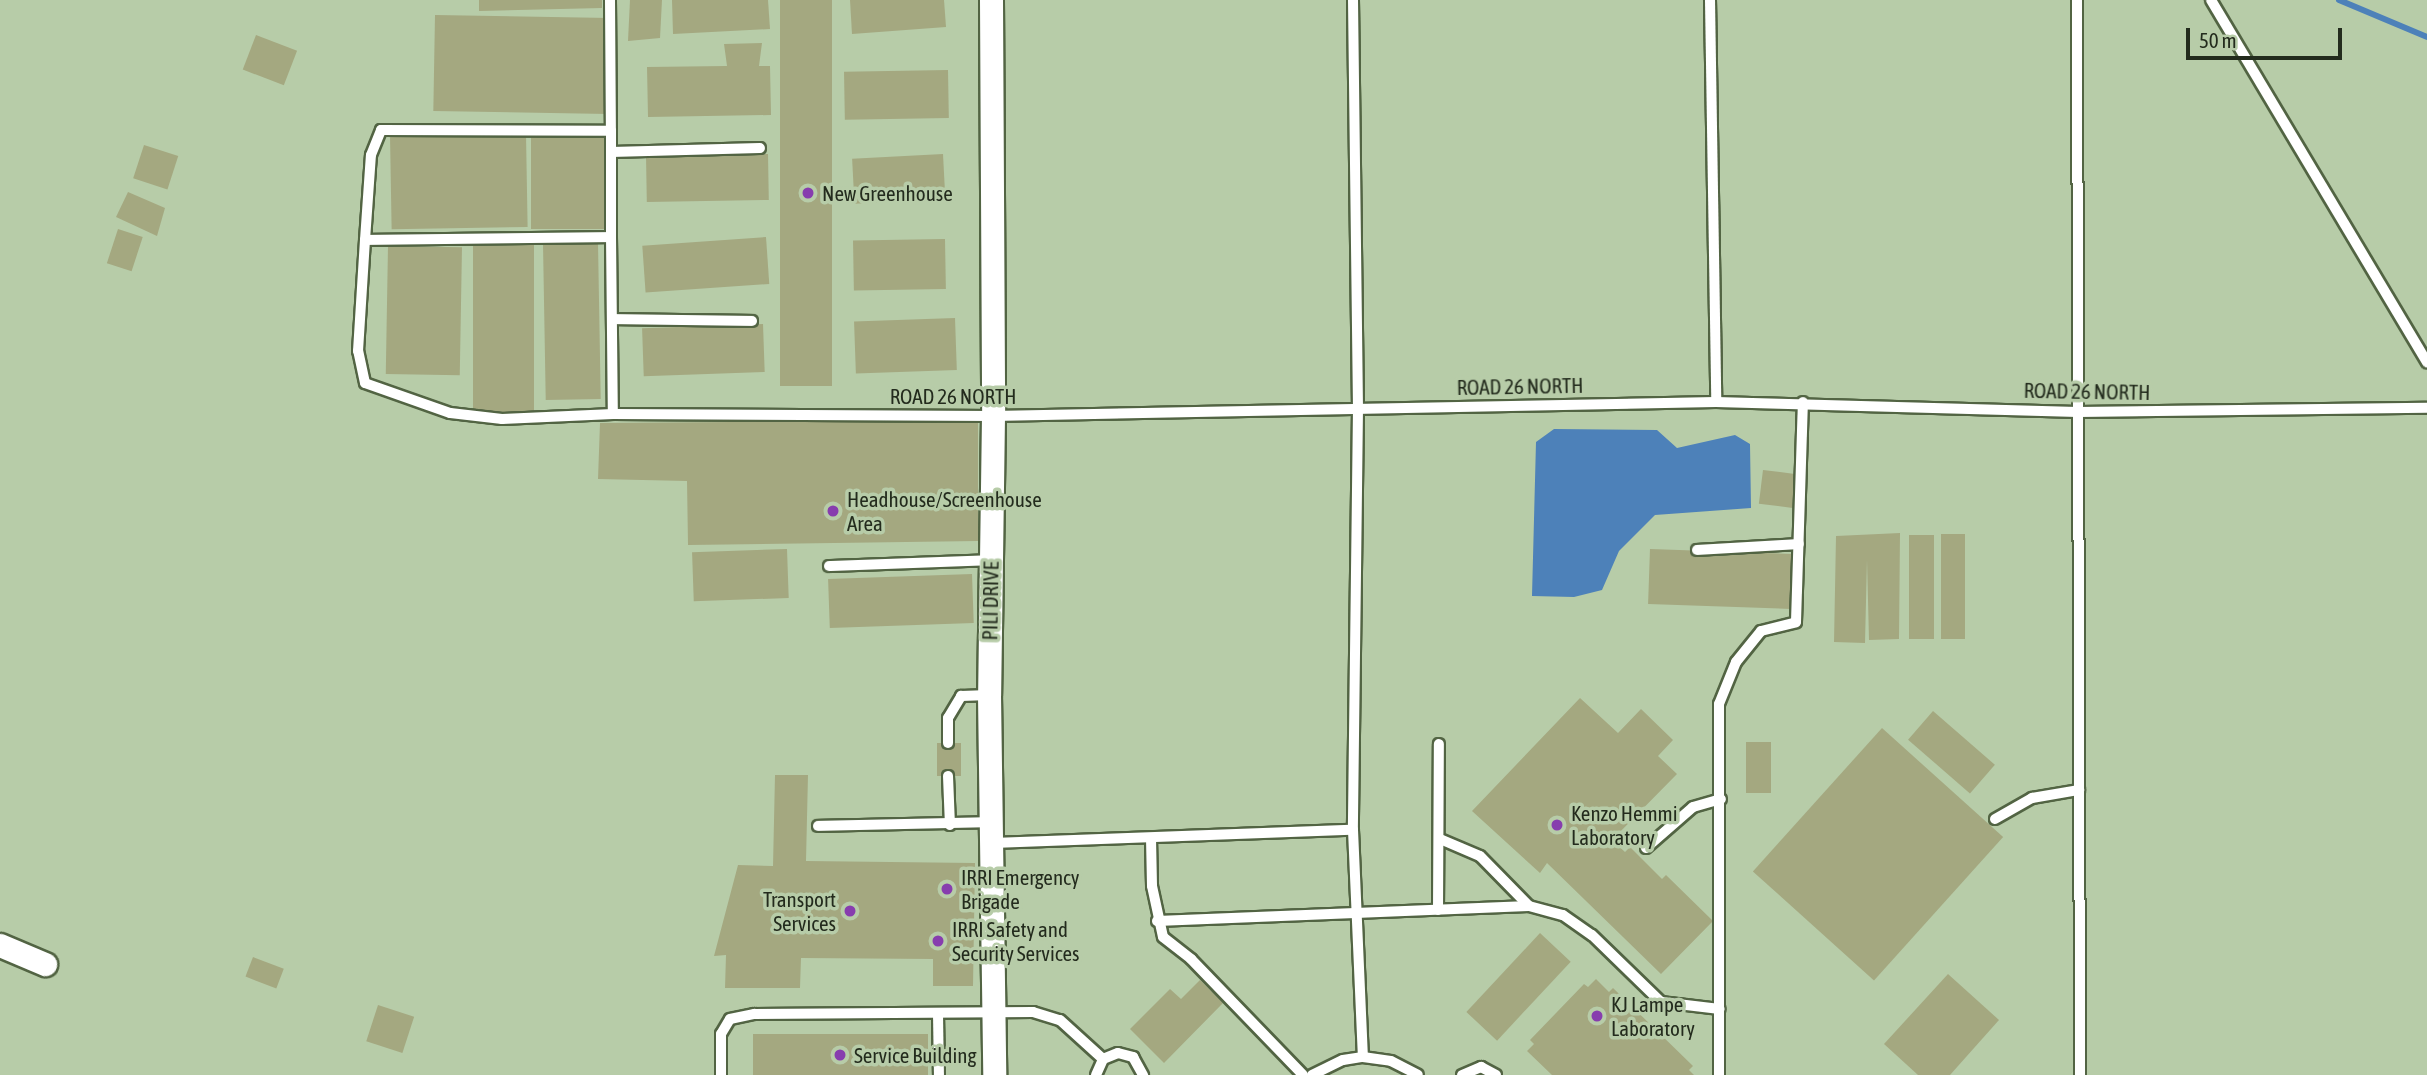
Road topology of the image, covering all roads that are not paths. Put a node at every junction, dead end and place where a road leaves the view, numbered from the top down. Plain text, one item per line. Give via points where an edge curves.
1 (610, 0) edge
2 (991, 0) edge
3 (1353, 0) edge
4 (1710, 0) edge
5 (2077, 0) edge
6 (2211, 0) edge
7 (611, 131) junction
8 (760, 148) dead end
9 (611, 152) junction
10 (611, 237) junction
11 (365, 240) junction
12 (612, 319) junction
13 (752, 321) dead end
14 (2427, 362) edge
15 (1716, 402) junction
16 (1803, 402) junction
17 (1358, 408) junction
18 (2427, 408) edge
19 (2078, 412) junction
20 (612, 414) junction
21 (993, 416) junction
22 (1799, 544) junction
23 (1697, 550) dead end
24 (990, 560) junction
25 (829, 566) dead end
26 (989, 695) junction
27 (948, 743) dead end
28 (1439, 744) dead end
29 (948, 776) dead end
30 (2079, 790) junction
31 (1721, 799) junction
32 (1995, 819) dead end
33 (950, 825) junction
34 (818, 826) dead end
35 (1353, 830) junction
36 (991, 832) junction
37 (1151, 838) junction
38 (1440, 839) junction
39 (1646, 848) dead end
40 (1529, 906) junction
41 (1438, 910) junction
42 (1357, 911) junction
43 (1157, 920) junction
44 (0, 945) edge
45 (45, 964) dead end
46 (1720, 1009) junction
47 (992, 1010) junction
48 (938, 1014) junction
49 (1363, 1057) junction
50 (1103, 1059) junction
51 (721, 1075) edge
52 (939, 1075) edge
53 (995, 1075) edge
54 (1096, 1075) edge
55 (1143, 1075) edge
56 (1303, 1075) edge
57 (1312, 1075) edge
58 (1418, 1075) edge
59 (1462, 1075) edge
60 (1496, 1075) edge
61 (1720, 1075) edge
62 (2080, 1075) edge

1 - 7 lane
2 - 21 street, PILI DRIVE
3 - 17 lane
4 - 15 lane
5 - 19 lane
6 - 14 lane
7 - 9 lane
7 - 11 lane via 381,130 371,155
8 - 9 lane
9 - 10 lane
10 - 11 lane
10 - 12 lane
11 - 20 lane, ROAD 26 NORTH via 358,351 365,383 450,412 502,419
12 - 13 lane
12 - 20 lane
15 - 16 lane, ROAD 26 NORTH
15 - 17 lane, ROAD 26 NORTH
16 - 19 lane, ROAD 26 NORTH
16 - 22 lane
17 - 21 lane, ROAD 26 NORTH
17 - 35 lane
18 - 19 lane, ROAD 26 NORTH
19 - 30 lane
20 - 21 lane, ROAD 26 NORTH
21 - 24 street, PILI DRIVE
22 - 23 lane
22 - 31 lane via 1796,622 1762,631 1736,662 1719,704
24 - 25 lane
24 - 26 street, PILI DRIVE
26 - 27 lane via 961,696 948,718
26 - 36 street, PILI DRIVE
28 - 38 lane
29 - 33 lane
30 - 32 lane via 2032,798
30 - 62 lane
31 - 39 lane via 1693,807
31 - 46 lane
33 - 34 lane
33 - 36 lane
35 - 37 lane
35 - 42 lane
36 - 37 lane
36 - 47 street, PILI DRIVE
37 - 43 lane
38 - 40 lane via 1480,856
38 - 41 lane
40 - 41 lane
40 - 46 lane via 1563,915 1592,935 1661,1002
41 - 42 lane
42 - 43 lane
42 - 49 lane
43 - 56 lane via 1163,937 1191,959
44 - 45 street
46 - 61 lane
47 - 48 lane
47 - 50 lane via 1033,1012 1060,1020
47 - 53 street, PILI DRIVE
48 - 51 lane via 754,1014 730,1019 721,1034
48 - 52 lane
49 - 57 lane via 1343,1060
49 - 58 lane via 1391,1061
50 - 54 lane
50 - 55 lane via 1126,1054 1139,1063
59 - 60 lane via 1481,1067

